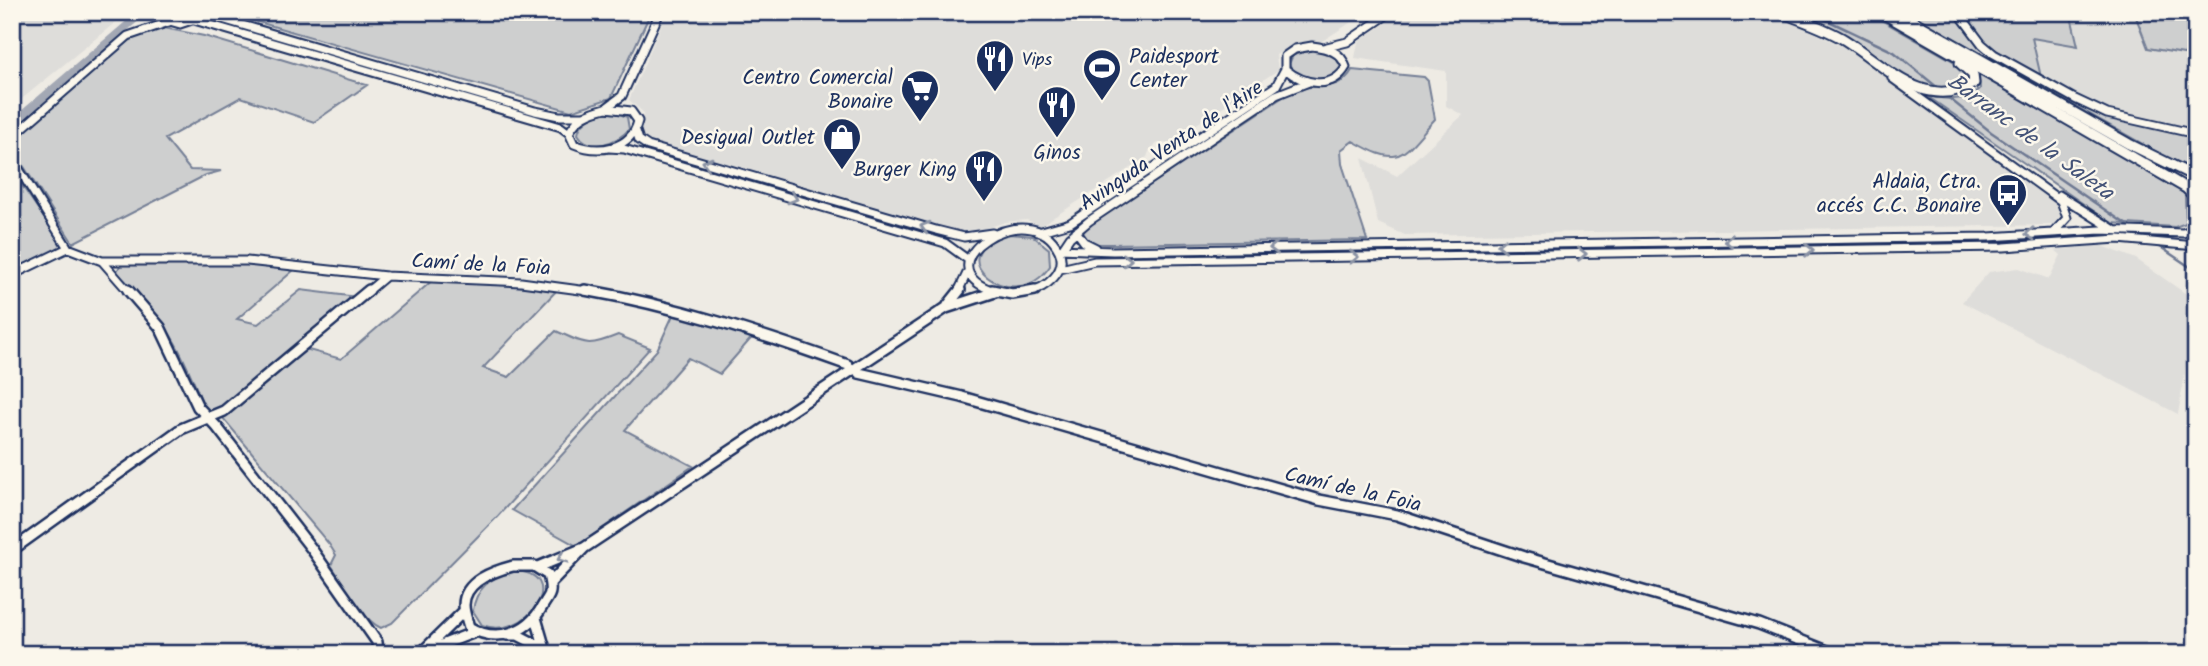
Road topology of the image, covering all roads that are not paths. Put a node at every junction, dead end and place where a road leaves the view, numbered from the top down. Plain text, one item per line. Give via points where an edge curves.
1 (169, 12) edge
2 (206, 12) edge
3 (660, 12) edge
4 (1391, 12) edge
5 (1873, 12) edge
6 (1881, 12) edge
7 (1897, 12) edge
8 (1958, 12) edge
9 (1783, 13) edge
10 (194, 20) junction
11 (169, 22) junction
12 (1323, 47) junction
13 (1285, 69) junction
14 (1309, 82) junction
15 (622, 96) junction
16 (606, 108) junction
17 (623, 109) junction
18 (583, 116) junction
19 (636, 131) junction
20 (569, 133) junction
21 (2196, 134) edge
22 (12, 137) edge
23 (609, 148) junction
24 (12, 158) edge
25 (2196, 177) edge
26 (2044, 187) junction
27 (2196, 198) edge
28 (2196, 228) edge
29 (2119, 230) junction
30 (1076, 231) junction
31 (1038, 232) junction
32 (992, 233) junction
33 (2052, 233) junction
34 (2196, 246) edge
35 (68, 248) junction
36 (1061, 250) junction
37 (1113, 251) junction
38 (967, 259) junction
39 (102, 261) junction
40 (1060, 270) junction
41 (968, 271) junction
42 (12, 275) edge
43 (387, 276) junction
44 (995, 292) junction
45 (946, 308) junction
46 (848, 365) dead end
47 (859, 373) dead end
48 (206, 419) junction
49 (584, 548) junction
50 (12, 550) edge
51 (538, 567) junction
52 (550, 583) junction
53 (463, 612) junction
54 (536, 618) junction
55 (475, 632) junction
56 (507, 635) junction
57 (547, 651) edge
58 (378, 654) edge
59 (421, 654) edge
60 (1835, 654) edge

1 - 11 street
2 - 10 street
2 - 18 street via 535,111
3 - 15 street
4 - 12 street via 1346,42
5 - 9 main road via 1952,58 1973,75 1974,83 1956,94 1912,86 1847,41
6 - 27 main road via 2186,188
7 - 25 main road
8 - 21 street via 1994,54 2075,99 2107,114
9 - 26 street via 1842,42
10 - 11 street
10 - 20 street
11 - 22 street via 128,36
12 - 13 street via 1289,52 1283,62
12 - 14 street via 1345,61 1344,74 1330,82
13 - 14 street
13 - 31 street, Avinguda Venta de l'Aire via 1276,86 1084,214
14 - 30 street, Avinguda Venta de l'Aire via 1276,95
15 - 16 street
15 - 17 street
16 - 17 street
16 - 18 street
17 - 19 street via 636,116
18 - 20 street
19 - 23 street
32 -> 19 street via 964,237 936,230 648,146
20 - 23 street via 581,147
23 -> 38 street via 945,243
24 - 35 street
26 - 29 street
26 - 33 street via 2066,211 2066,221
28 - 29 street via 2183,233
29 - 33 street
30 - 36 street, Avinguda Venta de l'Aire
30 - 37 street via 1088,246
31 - 32 street via 1017,228
31 - 36 street
32 - 38 street via 975,244
33 -> 37 street
40 -> 34 street via 1095,261 2004,247 2136,239
35 - 39 street
35 - 42 street
36 - 37 street
36 - 40 street
38 - 41 street
39 - 43 street, Camí de la Foia via 247,261
39 - 48 street via 160,327
40 - 44 street via 1040,288 1024,293
41 - 44 street
41 - 45 street
43 - 46 street, Camí de la Foia via 521,282 617,296 760,332
43 - 48 street via 224,411
44 - 45 street
45 - 49 street
47 - 60 street, Camí de la Foia via 962,397 1319,500 1367,506 1525,558 1747,620
48 - 50 street via 181,429
48 - 58 street via 311,548 377,642
49 -> 51 street
49 - 52 street
51 - 52 street
51 - 53 street via 515,564 490,572 470,590
52 - 54 street via 549,598
53 - 55 street
53 - 59 street
54 - 56 street
54 - 57 street
55 - 56 street
55 - 59 street
56 - 57 street via 518,635

